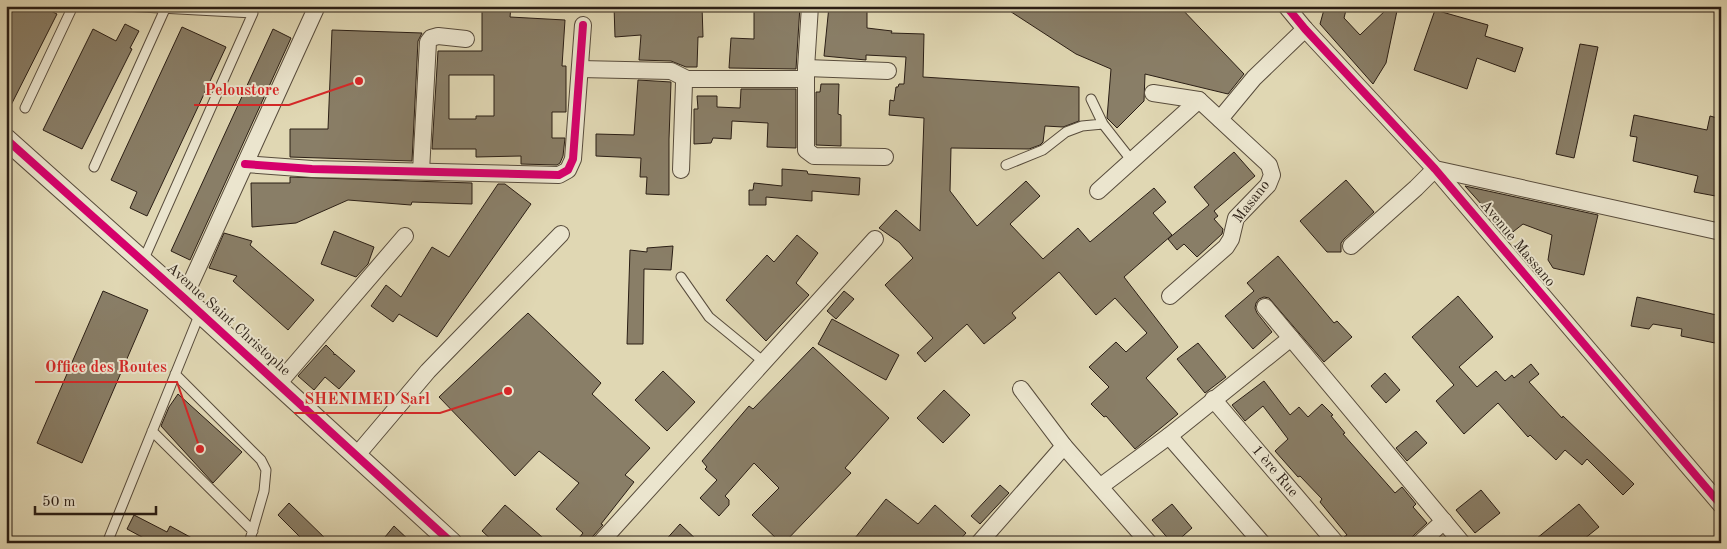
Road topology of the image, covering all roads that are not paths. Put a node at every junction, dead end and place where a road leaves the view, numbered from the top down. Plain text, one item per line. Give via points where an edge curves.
1 (73, 6) edge
2 (123, 6) edge
3 (317, 6) edge
4 (810, 6) edge
5 (1286, 6) edge
6 (165, 8) junction
7 (583, 25) dead end
8 (1305, 29) junction
9 (466, 39) dead end
10 (580, 69) junction
11 (888, 71) dead end
12 (806, 74) junction
13 (687, 79) junction
14 (1152, 93) dead end
15 (1092, 99) dead end
16 (1199, 100) junction
17 (25, 108) dead end
18 (1220, 119) junction
19 (1103, 124) junction
20 (6, 139) edge
21 (886, 157) dead end
22 (1132, 160) junction
23 (245, 164) junction
24 (1006, 165) dead end
25 (94, 167) dead end
26 (1435, 169) junction
27 (681, 170) dead end
28 (421, 171) junction
29 (1098, 191) dead end
30 (1721, 232) edge
31 (561, 234) dead end
32 (405, 236) dead end
33 (875, 239) dead end
34 (1351, 246) dead end
35 (143, 261) junction
36 (681, 277) dead end
37 (1170, 296) dead end
38 (184, 298) junction
39 (1264, 307) dead end
40 (200, 312) junction
41 (1291, 338) junction
42 (764, 362) junction
43 (175, 374) junction
44 (278, 384) junction
45 (1021, 389) dead end
46 (1213, 400) junction
47 (152, 431) junction
48 (1169, 436) junction
49 (1064, 446) junction
50 (356, 456) junction
51 (1101, 486) junction
52 (1721, 505) edge
53 (1444, 521) junction
54 (253, 531) junction
55 (107, 543) edge
56 (249, 543) edge
57 (452, 543) edge
58 (600, 543) edge
59 (979, 543) edge
60 (1149, 543) edge
61 (1262, 543) edge
62 (1336, 543) edge
63 (1420, 543) edge
64 (1462, 543) edge

1 - 17 lane
2 - 6 lane
3 - 23 street
4 - 12 street
5 - 8 street, Avenue Massano
6 - 25 lane
6 - 35 lane via 253,13
7 - 10 street
8 - 18 street via 1254,78
8 - 26 street, Avenue Massano
9 - 28 street via 438,36 428,42
10 - 13 street via 671,72
10 - 28 street via 573,159 568,170 559,175
11 - 12 street
12 - 13 street
12 - 21 street via 806,150 809,154
13 - 27 street via 684,83
14 - 16 street
15 - 19 lane
16 - 18 street, Masano
16 - 22 street
18 - 37 street, Masano via 1269,165 1272,175 1268,185 1236,218 1226,248
19 - 22 lane
19 - 24 lane via 1066,132 1043,150
20 - 35 street, Avenue Saint Christophe
22 - 29 street
23 - 28 street
23 - 38 street
26 - 30 street
26 - 34 street
26 - 52 street, Avenue Massano
31 - 50 street via 428,371
32 - 44 street
33 - 42 street
35 - 38 street, Avenue Saint Christophe
36 - 42 lane via 708,317
38 - 40 street, Avenue Saint Christophe
39 - 41 street
40 - 43 lane
40 - 44 street, Avenue Saint Christophe
41 - 46 street
41 - 53 street
42 - 58 street
43 - 47 lane
43 - 54 lane via 264,465 264,491
44 - 50 street, Avenue Saint Christophe
45 - 49 street
46 - 48 street
46 - 62 street, 1 ère Rue
47 - 54 lane
47 - 55 lane
48 - 51 street
48 - 61 street
49 - 51 street
49 - 59 street
50 - 57 street, Avenue Saint Christophe
51 - 60 street
53 - 63 street
53 - 64 street
54 - 56 lane

